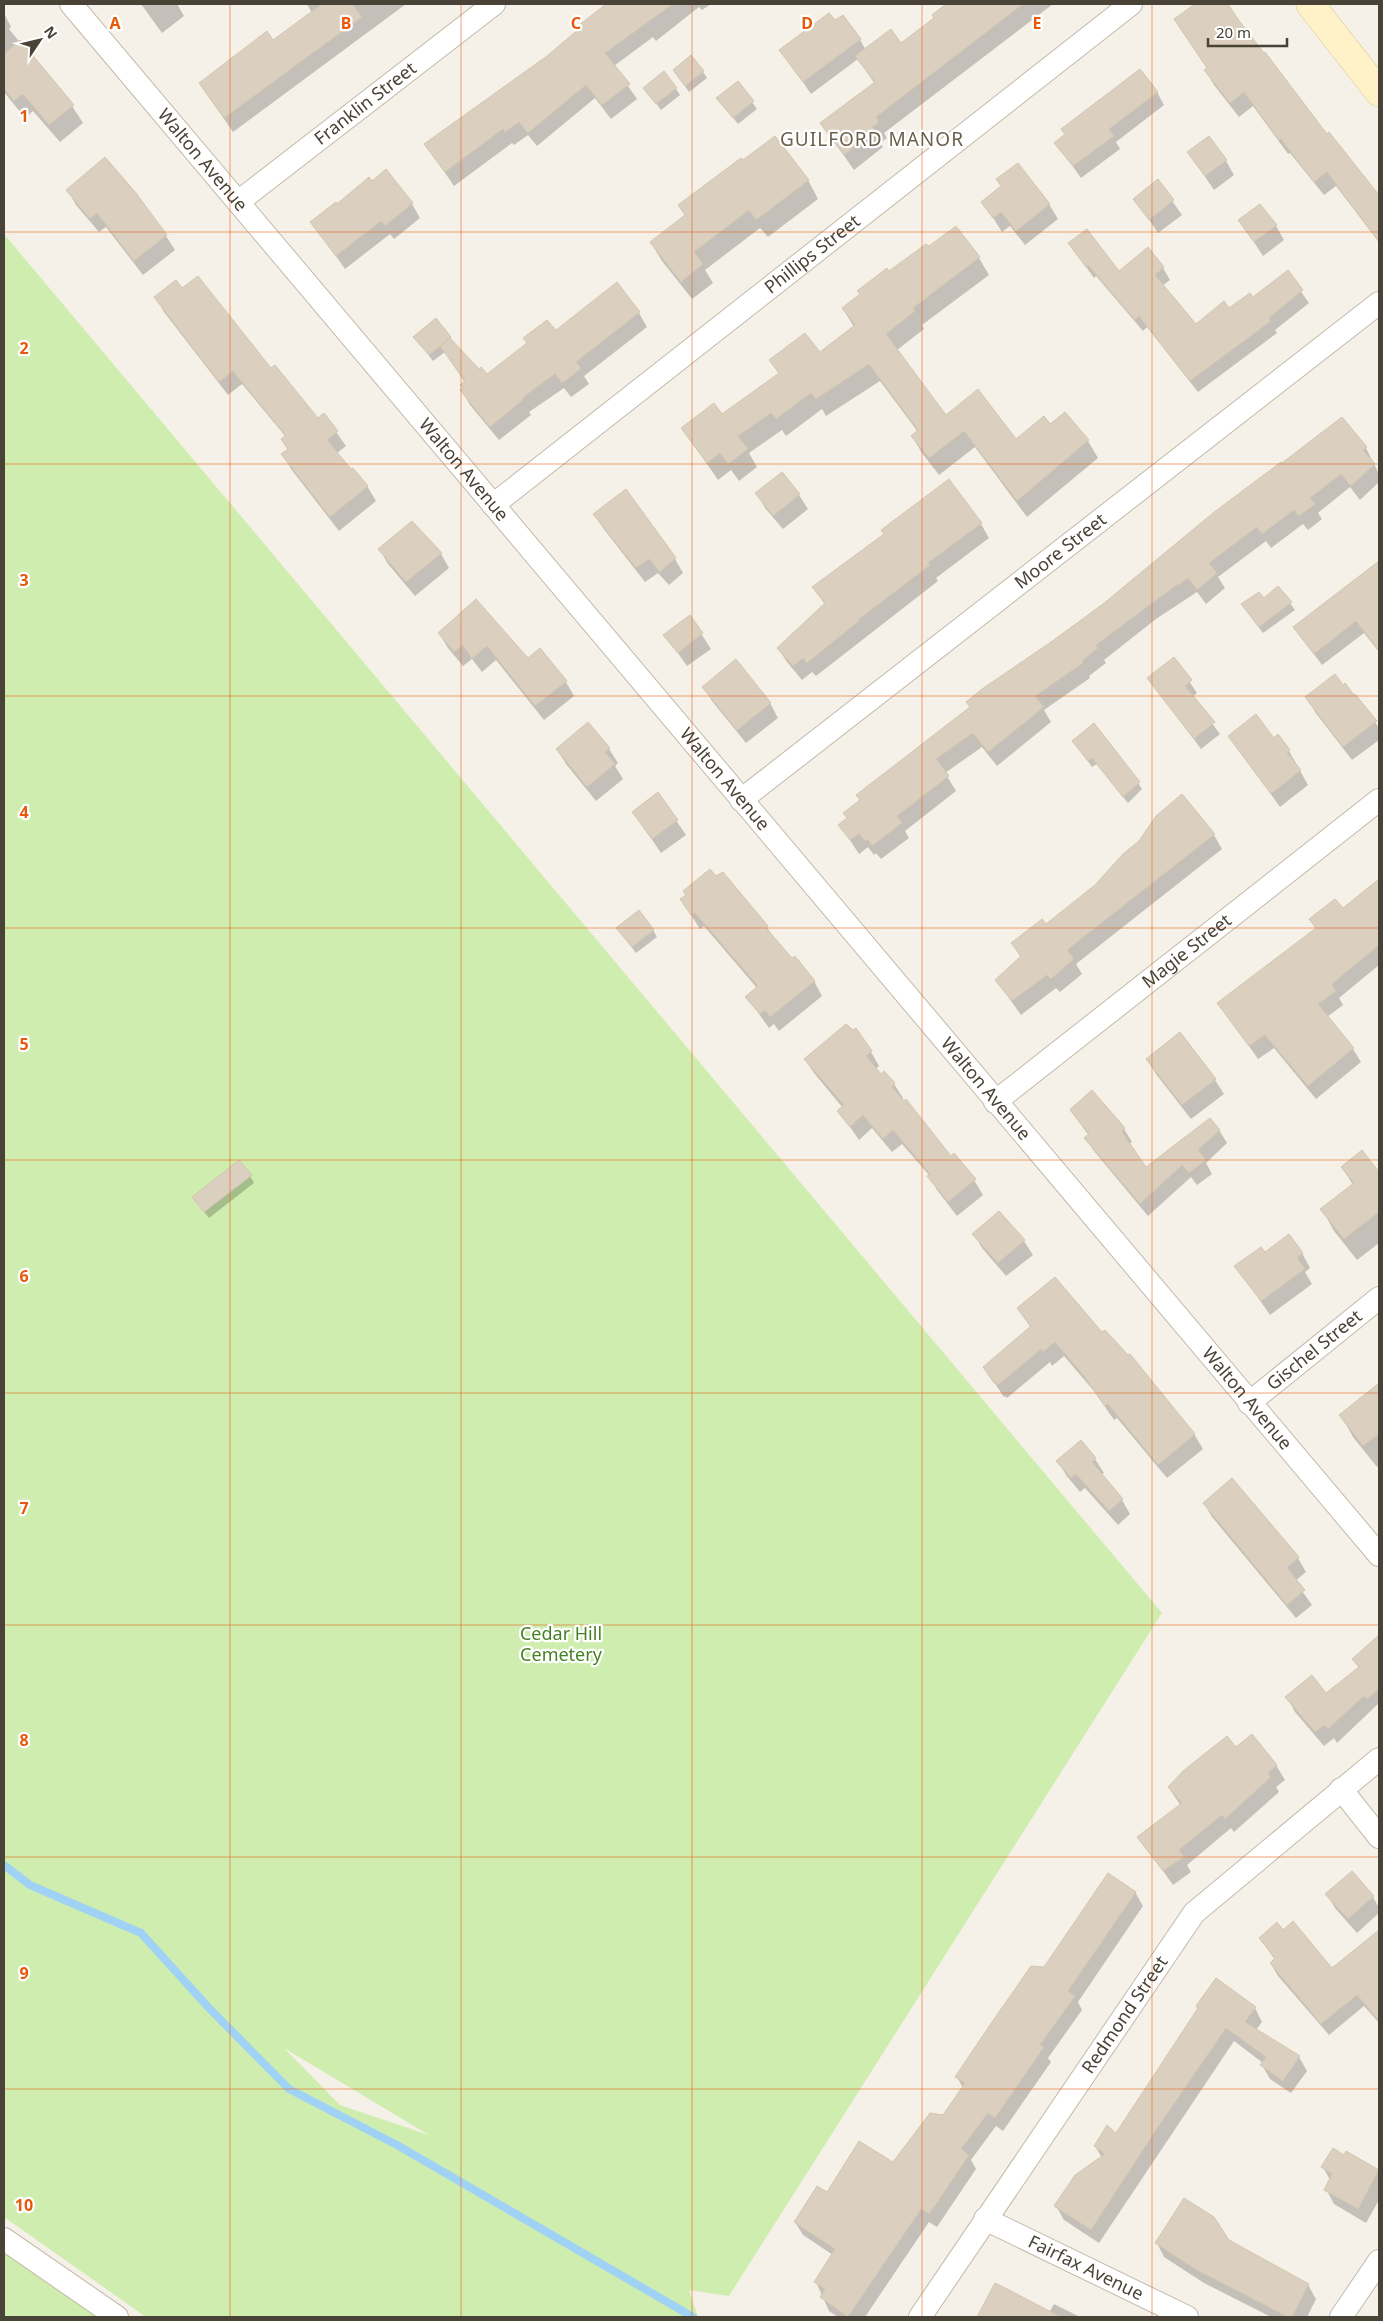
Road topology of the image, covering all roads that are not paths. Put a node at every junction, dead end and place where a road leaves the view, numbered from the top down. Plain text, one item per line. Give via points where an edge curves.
1 (71, 4) edge
2 (494, 4) edge
3 (1132, 4) edge
4 (1310, 4) edge
5 (1379, 92) edge
6 (238, 202) junction
7 (1379, 303) edge
8 (493, 505) junction
9 (741, 800) junction
10 (1379, 800) edge
11 (995, 1102) junction
12 (1379, 1298) edge
13 (1249, 1403) junction
14 (1379, 1555) edge
15 (1379, 1759) edge
16 (1341, 1789) junction
17 (1379, 1837) edge
18 (985, 2219) junction
19 (4, 2238) edge
20 (1379, 2261) edge
21 (117, 2317) edge
22 (920, 2317) edge
23 (1186, 2317) edge
24 (1341, 2317) edge

1 - 6 street, Walton Avenue
2 - 6 street, Franklin Street
3 - 8 street, Phillips Street
4 - 5 main road
6 - 8 street, Walton Avenue
7 - 9 street, Moore Street
8 - 9 street, Walton Avenue
9 - 11 street, Walton Avenue
10 - 11 street, Magie Street
11 - 13 street, Walton Avenue
12 - 13 street, Gischel Street
13 - 14 street, Walton Avenue
15 - 16 street, Redmond Street
16 - 17 street
16 - 18 street, Redmond Street via 1194,1912
18 - 22 street, Redmond Street
18 - 23 street, Fairfax Avenue
19 - 21 street
20 - 24 street

